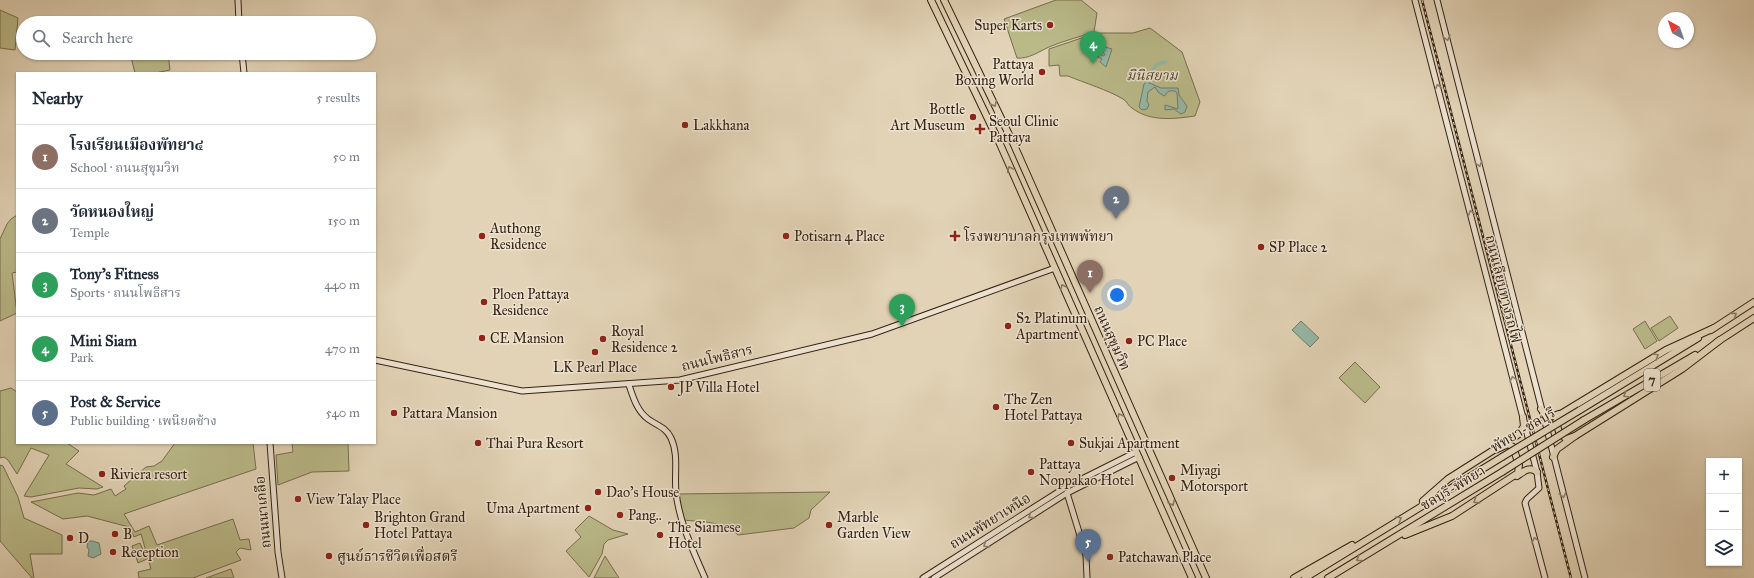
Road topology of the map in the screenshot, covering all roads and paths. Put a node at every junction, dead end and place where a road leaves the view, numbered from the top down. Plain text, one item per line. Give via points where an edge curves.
1 (238, 0) edge
2 (931, 0) edge
3 (944, 0) edge
4 (1415, 0) edge
5 (1437, 0) edge
6 (239, 16) edge
7 (952, 16) junction
8 (941, 21) junction
9 (959, 31) junction
10 (948, 36) junction
11 (243, 60) edge
12 (244, 72) edge
13 (1055, 268) junction
14 (1754, 302) edge
15 (1754, 318) edge
16 (1714, 328) junction
17 (1720, 340) junction
18 (376, 360) edge
19 (1113, 372) junction
20 (1103, 377) junction
21 (629, 384) junction
22 (1541, 410) junction
23 (1564, 412) junction
24 (1523, 417) junction
25 (1575, 436) junction
26 (270, 444) edge
27 (1497, 449) junction
28 (1148, 450) junction
29 (1137, 455) junction
30 (1553, 457) junction
31 (1537, 472) junction
32 (1490, 492) junction
33 (1067, 493) junction
34 (1411, 512) junction
35 (1387, 526) junction
36 (1184, 529) junction
37 (1172, 534) junction
38 (1390, 540) junction
39 (282, 578) edge
40 (705, 578) edge
41 (923, 578) edge
42 (934, 578) edge
43 (1087, 578) edge
44 (1192, 578) edge
45 (1207, 578) edge
46 (1294, 578) edge
47 (1305, 578) edge
48 (1328, 578) edge
49 (1545, 578) edge
50 (1585, 578) edge

1 - 6 street
2 - 8 highway, ถนนสุขุมวิท
3 - 7 highway, ถนนสุขุมวิท
24 -> 4 street, ถนนเลียบทางรถไฟ
5 -> 22 street, ถนนเลียบทางรถไฟ
7 - 8 highway via 948,24 945,25
7 - 9 highway, ถนนสุขุมวิท
8 - 10 highway, ถนนสุขุมวิท
9 - 10 highway via 950,28
9 -> 19 highway, ถนนสุขุมวิท via 1014,145
13 -> 10 highway, ถนนสุขุมวิท
11 - 12 street
20 -> 13 highway, ถนนสุขุมวิท
13 - 21 street, ถนนโพธิสาร via 872,334 680,380
16 -> 14 highway, พัทยา-ชลบุรี / 7
15 - 17 highway, ชลบุรี-พัทยา / 7
23 -> 16 highway via 1666,350
16 - 34 highway, พัทยา-ชลบุรี / 7, bridge
17 - 25 highway via 1682,369
17 -> 38 highway, ชลบุรี-พัทยา / 7, bridge via 1584,420
18 - 21 street, ถนนโพธิสาร via 522,391
19 - 20 highway via 1111,382
19 - 28 highway, ถนนสุขุมวิท
29 -> 20 highway, ถนนสุขุมวิท
21 - 40 street via 643,414 666,430 670,436 675,453 676,491 681,520
22 - 23 highway via 1550,418
22 - 30 street, ถนนเลียบทางรถไฟ
23 - 25 highway via 1557,420 1559,432 1566,439
24 - 27 highway via 1524,426 1520,433
24 - 31 street, ถนนเลียบทางรถไฟ
25 - 30 highway via 1557,449
26 - 39 street, ถนนนาเกลือ
27 - 32 highway via 1512,445 1519,471
27 - 34 highway via 1448,479
28 - 29 highway
28 -> 36 highway, ถนนสุขุมวิท
29 - 33 street, ถนนพัทยาเหนือ
29 - 37 highway, ถนนสุขุมวิท
29 - 41 street, ถนนพัทยาเหนือ via 1066,487
30 -> 50 street, ถนนเลียบทางรถไฟ
31 - 32 highway via 1528,469
49 -> 31 street, ถนนเลียบทางรถไฟ via 1525,503 1539,488
32 -> 38 highway via 1452,516
33 -> 42 street, ถนนพัทยาเหนือ
33 - 43 street via 1086,555
35 -> 34 highway, พัทยา-ชลบุรี / 7
35 - 46 highway
35 - 47 highway, พัทยา-ชลบุรี / 7
36 - 37 highway via 1174,527
36 - 45 highway, ถนนสุขุมวิท
37 - 44 highway, ถนนสุขุมวิท
38 -> 48 highway, ชลบุรี-พัทยา / 7

